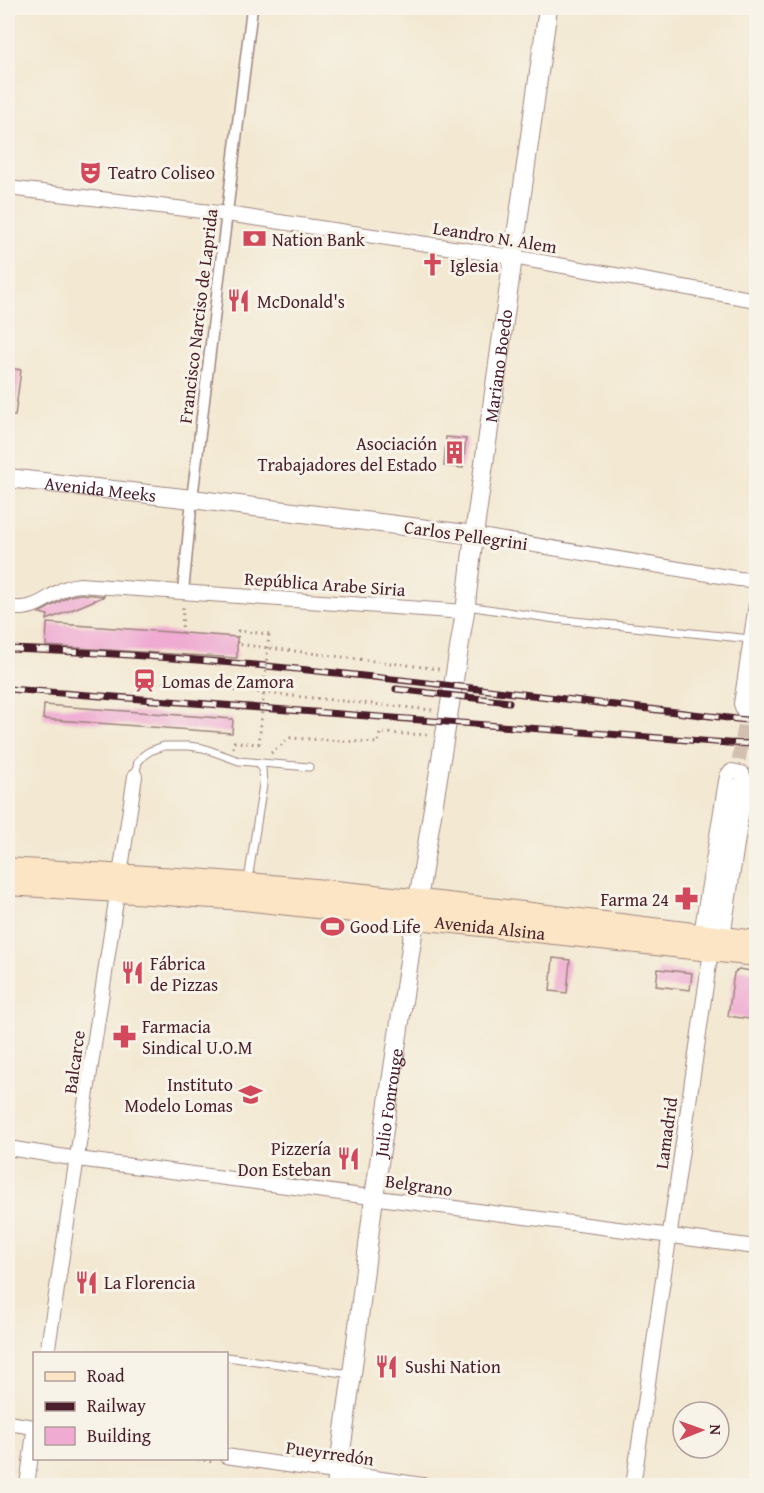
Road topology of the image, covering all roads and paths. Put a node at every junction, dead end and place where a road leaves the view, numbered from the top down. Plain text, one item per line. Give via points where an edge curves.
1 (252, 8) edge
2 (548, 8) edge
3 (8, 188) edge
4 (227, 214) junction
5 (513, 257) junction
6 (756, 300) edge
7 (8, 477) edge
8 (192, 499) junction
9 (474, 535) junction
10 (739, 579) junction
11 (756, 579) edge
12 (183, 592) junction
13 (756, 603) edge
14 (8, 608) edge
15 (465, 609) junction
16 (182, 633) dead end
17 (754, 644) edge
18 (456, 671) junction
19 (144, 681) dead end
20 (264, 693) junction
21 (753, 702) tunnel mouth
22 (448, 723) junction
23 (234, 742) dead end
24 (267, 756) dead end
25 (259, 763) junction
26 (309, 767) dead end
27 (135, 776) joint
28 (735, 786) tunnel mouth
29 (8, 868) edge
30 (118, 883) junction
31 (8, 885) edge
32 (246, 891) junction
33 (417, 909) junction
34 (712, 939) junction
35 (756, 941) edge
36 (756, 956) edge
37 (8, 1149) edge
38 (78, 1159) junction
39 (374, 1197) junction
40 (670, 1236) junction
41 (756, 1247) edge
42 (47, 1352) edge
43 (228, 1357) edge
44 (352, 1374) junction
45 (8, 1423) edge
46 (33, 1427) edge
47 (33, 1440) edge
48 (227, 1460) edge
49 (337, 1479) edge
50 (27, 1485) edge
51 (429, 1485) edge
52 (633, 1485) edge

1 - 4 street, Francisco Narciso de Laprida
2 - 5 street, Mariano Boedo
3 - 4 street, Leandro N. Alem
4 - 5 street, Leandro N. Alem
4 - 8 street, Francisco Narciso de Laprida
5 - 6 street, Leandro N. Alem
5 - 9 street, Mariano Boedo
7 - 8 street, Avenida Meeks
8 - 9 street, Carlos Pellegrini
8 - 12 street, Francisco Narciso de Laprida
9 - 10 street, Carlos Pellegrini
9 - 15 street, Mariano Boedo
10 - 11 street, Carlos Pellegrini
10 - 13 street via 754,591
12 - 14 street, República Arabe Siria via 71,585 33,606
12 - 15 street, República Arabe Siria
12 - 16 path
13 - 17 street
15 - 17 lane
15 - 18 street, Mariano Boedo
17 - 21 street
18 - 20 path, bridge via 237,644 238,631 269,634
18 - 22 street, Mariano Boedo
19 - 20 path
20 - 22 path
20 - 23 path, bridge via 260,744
22 - 24 path via 380,733 378,743 290,738
22 - 33 street, Julio Fonrouge
25 - 26 lane
25 - 27 lane via 239,761 203,748 164,746 144,755
25 - 32 lane via 263,785
27 - 30 street, Balcarce
28 - 34 street, Lamadrid
29 - 30 main road
30 - 31 main road
30 - 32 main road, Avenida Alsina
30 - 38 street, Balcarce
32 - 33 main road, Avenida Alsina
33 - 34 main road, Avenida Alsina
33 - 39 street, Julio Fonrouge
34 - 34 street, Lamadrid via 746,784 742,773 732,771 726,781
34 - 35 main road, Avenida Alsina
34 - 36 main road, Avenida Alsina
34 - 40 street, Lamadrid
37 - 38 street, Belgrano
38 - 39 street, Belgrano
38 - 42 street, Balcarce
39 - 40 street, Belgrano
39 - 44 street, Julio Fonrouge
40 - 41 street, Belgrano
40 - 52 street, Lamadrid
43 - 44 lane
44 - 49 street, Julio Fonrouge
45 - 46 street
47 - 50 street
48 - 49 street, Pueyrredón
49 - 51 street, Pueyrredón

